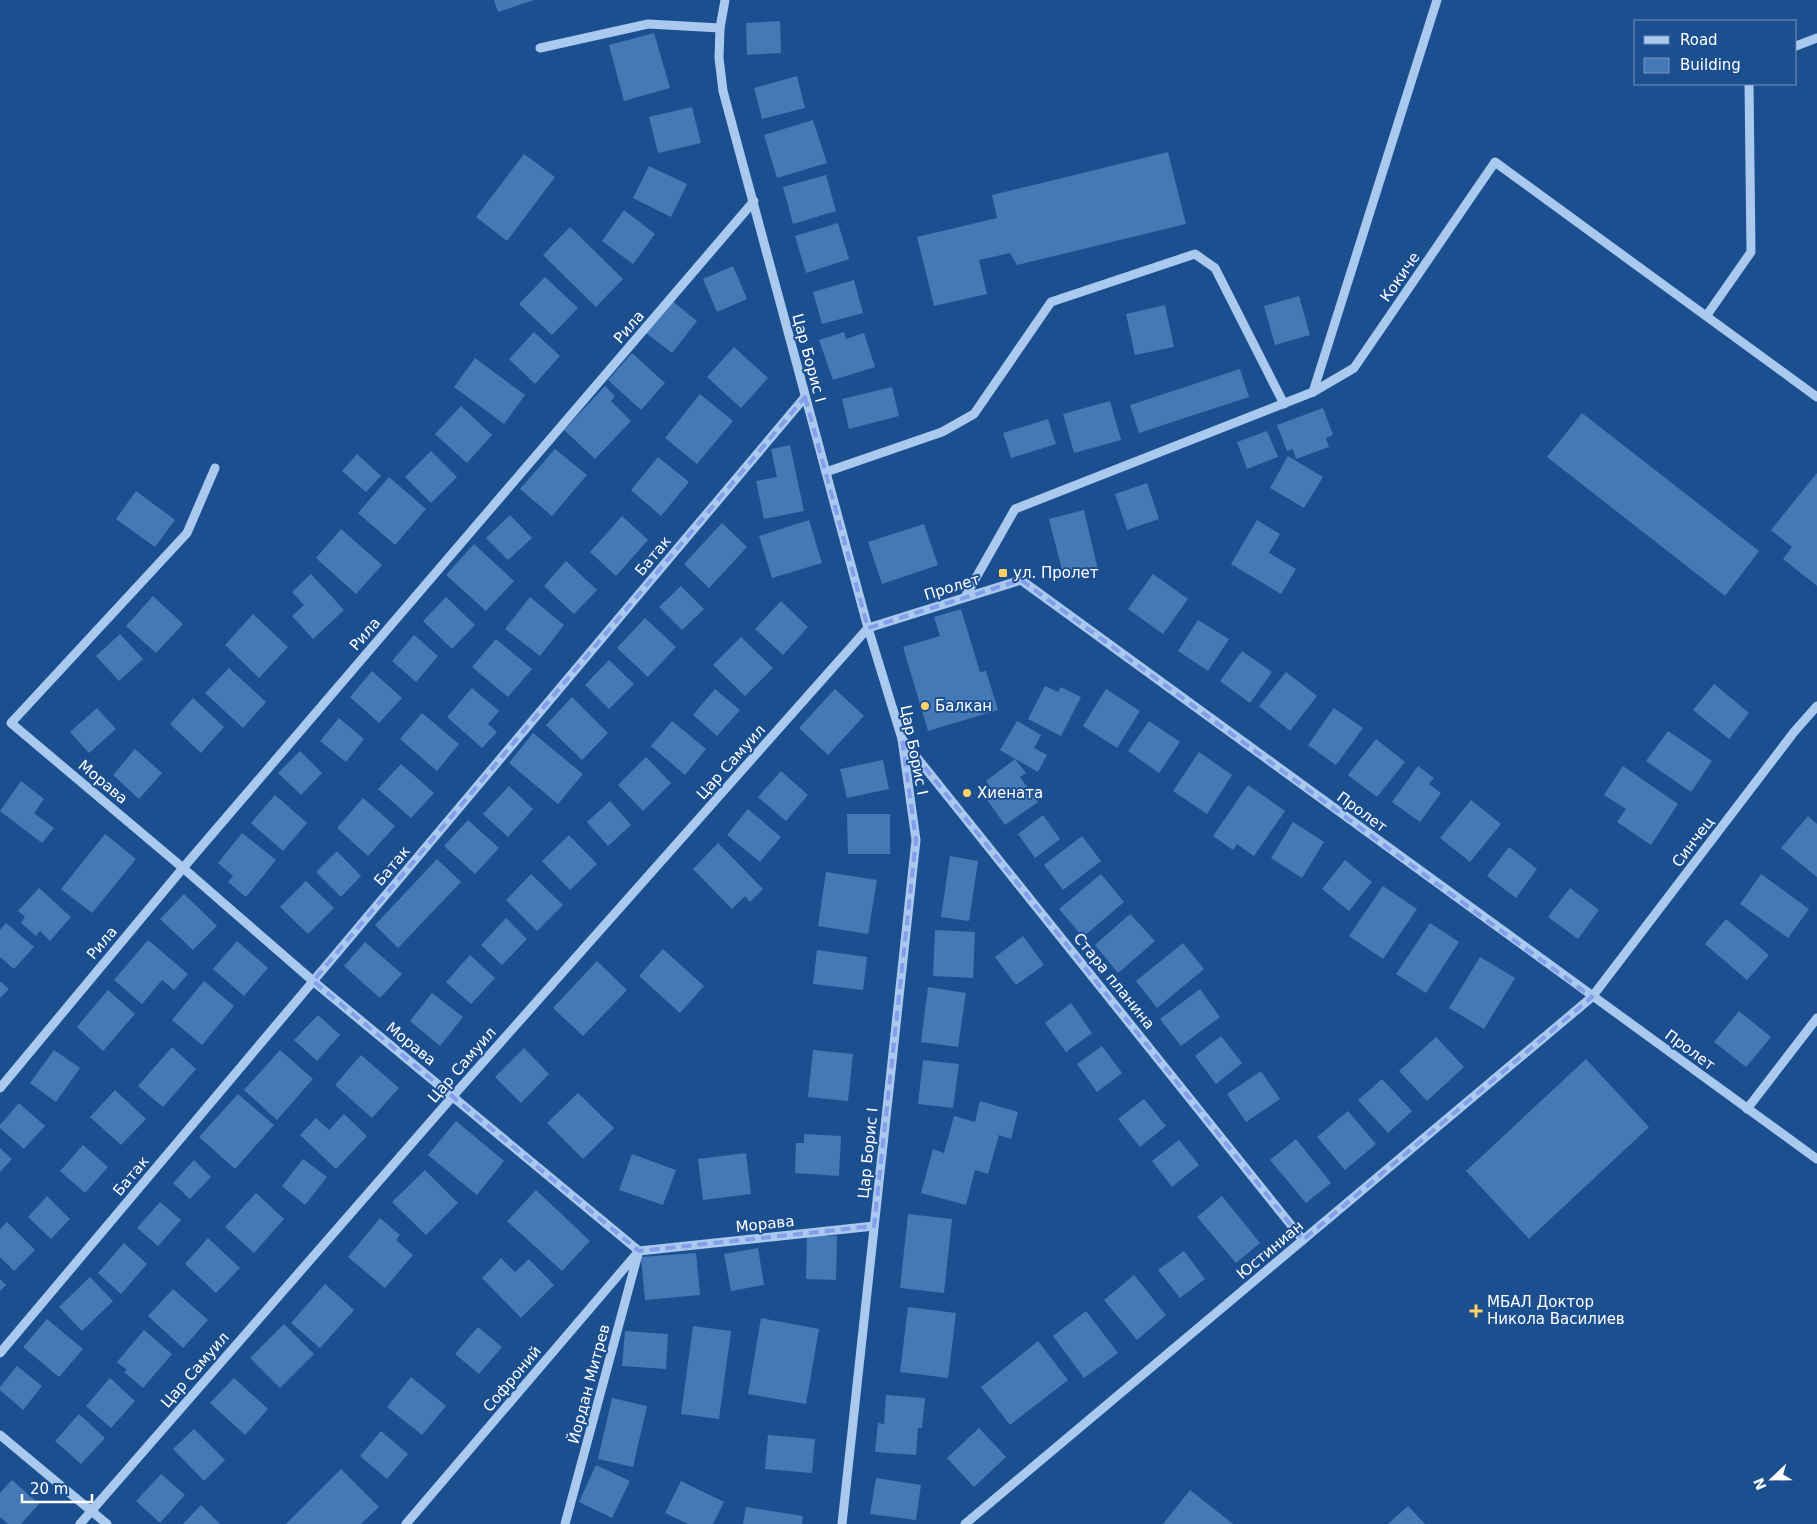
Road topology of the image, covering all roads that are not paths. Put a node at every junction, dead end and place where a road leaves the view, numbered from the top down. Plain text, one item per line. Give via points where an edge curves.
1 (725, 0) edge
2 (1437, 0) edge
3 (720, 28) junction
4 (1817, 38) edge
5 (1797, 46) edge
6 (540, 48) dead end
7 (1749, 85) edge
8 (754, 201) junction
9 (1707, 315) junction
10 (1313, 392) junction
11 (805, 397) junction
12 (1817, 397) edge
13 (1284, 404) junction
14 (215, 468) dead end
15 (826, 472) junction
16 (965, 598) junction
17 (868, 628) junction
18 (1817, 706) edge
19 (902, 740) junction
20 (183, 868) junction
21 (313, 981) junction
22 (1592, 997) junction
23 (1817, 1018) edge
24 (0, 1088) edge
25 (452, 1096) junction
26 (1747, 1109) junction
27 (1817, 1159) edge
28 (874, 1226) junction
29 (1304, 1240) junction
30 (639, 1251) junction
31 (0, 1352) edge
32 (0, 1435) edge
33 (91, 1511) junction
34 (80, 1524) edge
35 (107, 1524) edge
36 (406, 1524) edge
37 (565, 1524) edge
38 (842, 1524) edge
39 (965, 1524) edge

1 - 3 street, Цар Борис I
2 - 10 street
3 - 6 street via 648,24
3 - 8 street, Цар Борис I via 723,90
4 - 5 street
7 - 9 street via 1751,252
8 - 11 street, Цар Борис I
8 - 20 street, Рила
9 - 10 street, Кокиче via 1495,162 1354,368
9 - 12 street
10 - 13 street, Кокиче
11 - 15 street, Цар Борис I
11 - 21 street, Батак
13 - 15 street via 1215,268 1195,254 1051,302 974,414 942,432
13 - 16 street, Кокиче via 1015,509
14 - 20 street, Морава via 187,533 11,723
15 - 17 street, Цар Борис I
16 - 17 street, Пролет
16 - 22 street, Пролет via 1021,580
17 - 19 street, Цар Борис I
17 - 25 street, Цар Самуил
18 - 22 street, Синчец
19 - 28 street, Цар Борис I via 916,840
19 - 29 street, Стара планина
20 - 21 street, Морава
20 - 24 street, Рила
21 - 25 street, Морава
21 - 31 street, Батак
22 - 26 street, Пролет
22 - 29 street, Юстиниан
23 - 26 street
25 - 30 street, Морава
25 - 33 street, Цар Самуил
26 - 27 street, Пролет
28 - 30 street, Морава
28 - 38 street, Цар Борис I
29 - 39 street, Юстиниан
30 - 36 street, Софроний
30 - 37 street, Йордан Митрев
32 - 33 street
33 - 34 street, Цар Самуил
33 - 35 street

